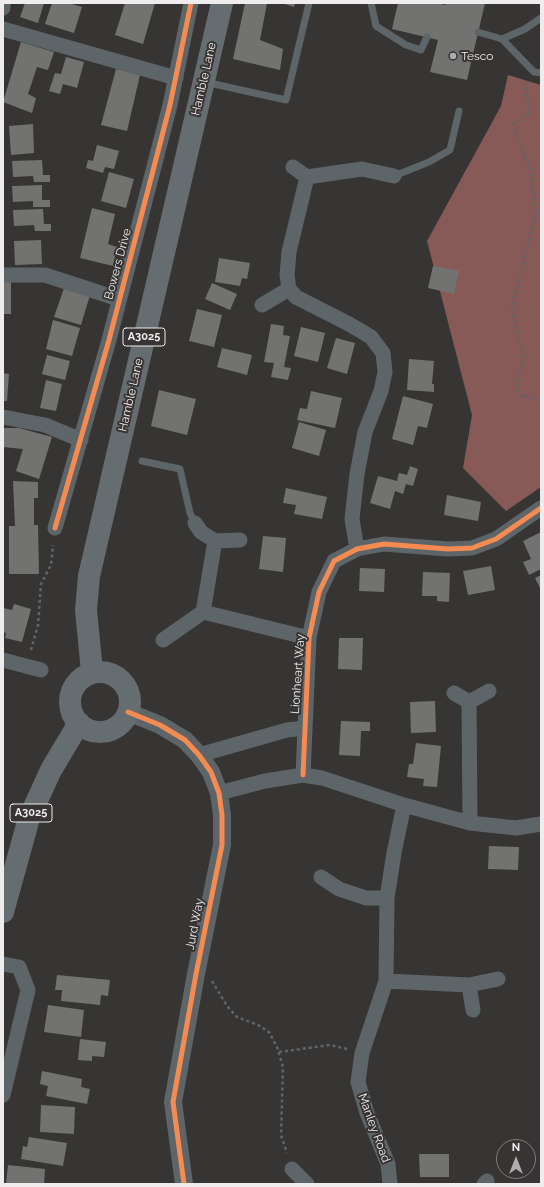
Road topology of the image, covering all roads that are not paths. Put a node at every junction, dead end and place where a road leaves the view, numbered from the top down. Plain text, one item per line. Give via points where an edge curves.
1 (3, 3) edge
2 (191, 3) edge
3 (222, 3) edge
4 (309, 3) edge
5 (371, 3) edge
6 (3, 8) edge
7 (541, 18) edge
8 (3, 29) edge
9 (478, 32) dead end
10 (427, 37) dead end
11 (502, 39) junction
12 (538, 72) edge
13 (176, 78) junction
14 (203, 82) junction
15 (459, 111) dead end
16 (294, 167) dead end
17 (394, 176) joint
18 (307, 177) junction
19 (3, 275) edge
20 (289, 289) junction
21 (120, 299) junction
22 (262, 305) dead end
23 (3, 417) edge
24 (81, 440) junction
25 (142, 461) dead end
26 (541, 508) edge
27 (195, 523) joint
28 (55, 528) road end
29 (240, 540) dead end
30 (215, 541) junction
31 (357, 549) junction
32 (203, 612) junction
33 (308, 638) junction
34 (163, 640) dead end
35 (3, 660) edge
36 (42, 670) dead end
37 (92, 672) junction
38 (489, 691) dead end
39 (454, 693) dead end
40 (469, 702) junction
41 (128, 712) junction
42 (79, 724) junction
43 (305, 728) junction
44 (199, 755) junction
45 (303, 775) junction
46 (219, 793) junction
47 (404, 805) junction
48 (470, 823) junction
49 (541, 824) edge
50 (321, 877) dead end
51 (388, 898) junction
52 (3, 912) edge
53 (3, 964) edge
54 (498, 979) dead end
55 (386, 981) junction
56 (469, 985) junction
57 (473, 1010) dead end
58 (3, 1095) edge
59 (292, 1169) road end
60 (184, 1184) edge
61 (307, 1184) edge
62 (390, 1184) edge

1 - 6 street
2 - 13 street, Bowers Drive
3 - 14 main road, Hamble Lane / A3025
4 - 14 lane via 286,100
5 - 10 lane via 376,26 406,45 421,50
7 - 11 lane via 525,29
8 - 13 street
9 - 11 lane
11 - 12 lane
13 - 21 street, Bowers Drive
14 - 37 main road, Hamble Lane / A3025 via 89,576 86,610
15 - 17 lane via 450,150 429,162
16 - 18 street
17 - 18 street via 362,169
18 - 20 street via 289,252
19 - 21 street, Bowers Drive via 45,275
20 - 22 street
20 - 31 street via 296,297 371,337 383,353 385,372 381,391 365,432 357,474 352,519
21 - 24 street, Bowers Drive
23 - 24 street via 45,425
24 - 28 street, Bowers Drive
25 - 27 lane via 180,469 190,513
26 - 31 street, Lionheart Way via 496,539 472,548 448,550 384,544
27 - 30 street via 201,532
29 - 30 street
30 - 32 street
31 - 33 street, Lionheart Way via 334,561 319,592
32 - 33 street
32 - 34 street
33 - 43 street, Lionheart Way
35 - 36 street
37 - 41 main road via 111,673 126,685 130,694
37 - 42 main road via 82,677 71,692 70,709
38 - 40 street
39 - 40 street
40 - 48 street
41 - 42 main road via 116,728 107,732 97,732
41 - 44 street, Jurd Way via 160,725 185,740
42 - 52 main road, A3025 via 51,770 29,818
43 - 44 street, Lionheart Way via 287,730
43 - 45 street, Lionheart Way
44 - 46 street, Jurd Way via 211,772
45 - 46 street via 265,781
45 - 47 street via 322,778
46 - 60 street, Jurd Way via 222,845 173,1102
47 - 48 street
47 - 51 street, Manley Road
48 - 49 street via 516,828
50 - 51 street via 335,895
51 - 55 street, Manley Road
53 - 58 street via 19,967 28,990
54 - 56 street
55 - 56 street
55 - 62 street, Manley Road via 362,1053 358,1082 367,1114 388,1164
56 - 57 street
59 - 61 street

